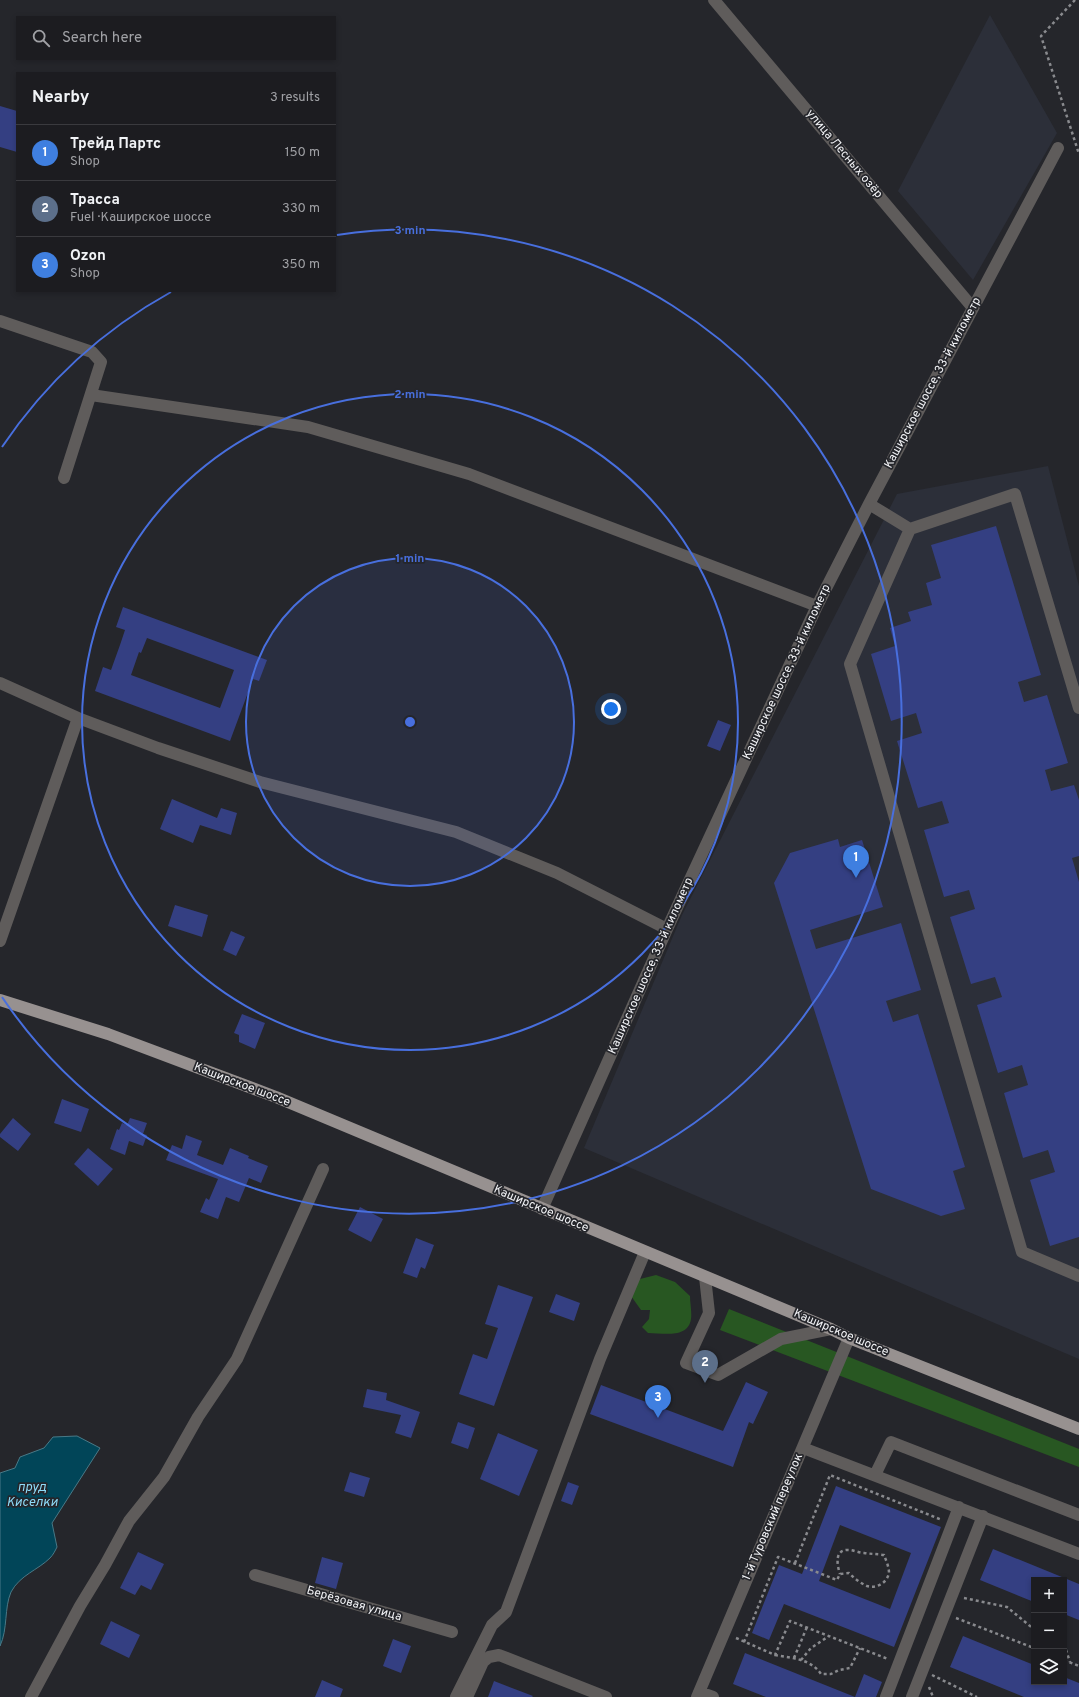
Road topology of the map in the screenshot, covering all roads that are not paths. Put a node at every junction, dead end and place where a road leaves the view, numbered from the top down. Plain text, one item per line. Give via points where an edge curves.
1 (714, 0) edge
2 (1058, 148) dead end
3 (973, 308) junction
4 (0, 320) edge
5 (91, 395) junction
6 (64, 478) dead end
7 (869, 504) junction
8 (910, 529) junction
9 (817, 606) junction
10 (0, 683) edge
11 (1079, 708) edge
12 (78, 718) junction
13 (667, 929) junction
14 (0, 941) edge
15 (0, 1000) edge
16 (323, 1169) dead end
17 (542, 1209) junction
18 (645, 1252) junction
19 (1079, 1276) edge
20 (705, 1277) junction
21 (831, 1328) junction
22 (849, 1338) junction
23 (1079, 1429) edge
24 (803, 1448) junction
25 (875, 1475) junction
26 (959, 1507) junction
27 (1079, 1515) edge
28 (983, 1516) junction
29 (1079, 1554) edge
30 (255, 1575) dead end
31 (452, 1632) dead end
32 (698, 1694) edge
33 (31, 1697) edge
34 (456, 1697) edge
35 (467, 1697) edge
36 (606, 1697) edge
37 (713, 1697) edge
38 (886, 1697) edge
39 (912, 1697) edge

1 - 3 street, улица Лесных озёр
2 - 3 street, Каширское шоссе, 33-й километр
3 - 7 street, Каширское шоссе, 33-й километр
4 - 5 street via 92,352 101,362
5 - 6 street
5 - 9 street via 315,429 469,474
7 - 8 street
7 - 9 street, Каширское шоссе, 33-й километр
8 - 11 street via 1015,494
8 - 19 street via 850,664 1022,1252
9 - 13 street, Каширское шоссе, 33-й километр
10 - 12 street
12 - 13 street via 260,782 456,832 557,873
12 - 14 street
13 - 17 street, Каширское шоссе, 33-й километр
15 - 17 main road, Каширское шоссе via 108,1034 276,1097
16 - 33 street via 237,1359 198,1417 164,1477 129,1521
17 - 18 main road, Каширское шоссе
18 - 20 main road, Каширское шоссе
18 - 34 street via 600,1359 506,1612 492,1625
20 - 21 main road, Каширское шоссе
20 - 21 street via 709,1313 686,1363 718,1375 781,1339
21 - 22 main road, Каширское шоссе
22 - 23 main road, Каширское шоссе
22 - 24 street, 1-й Туровский переулок
24 - 25 street
24 - 32 street, 1-й Туровский переулок
25 - 26 street
25 - 27 street via 891,1442
26 - 28 street
26 - 38 street
28 - 29 street
28 - 39 street
30 - 31 street, Берёзовая улица
32 - 37 street
35 - 36 street via 483,1662 489,1657 499,1655

